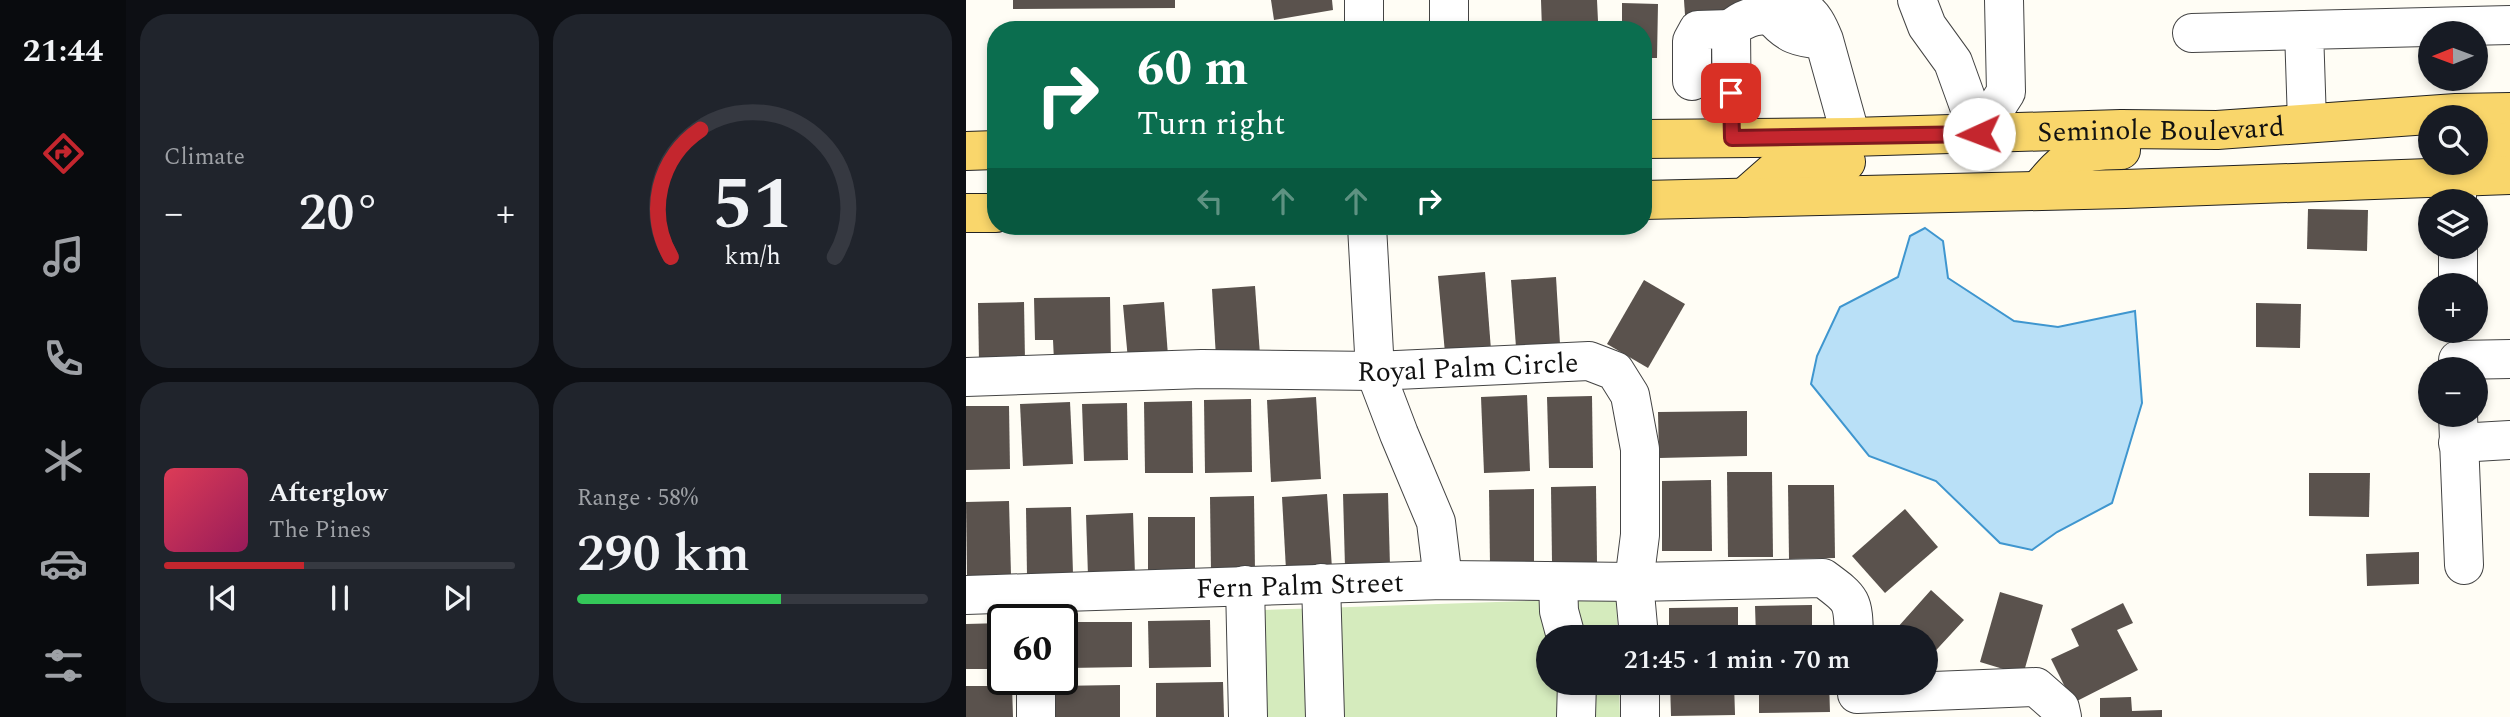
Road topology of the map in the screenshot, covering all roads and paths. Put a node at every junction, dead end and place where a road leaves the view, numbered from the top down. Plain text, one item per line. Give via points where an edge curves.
1 (1364, 0) edge
2 (1449, 0) edge
3 (1917, 0) edge
4 (2004, 0) edge
5 (2388, 14) edge
6 (1364, 21) edge
7 (1449, 21) edge
8 (2510, 25) edge
9 (1731, 29) junction
10 (2304, 30) junction
11 (2192, 33) dead end
12 (1692, 81) dead end
13 (2510, 112) edge
14 (2307, 122) junction
15 (2217, 130) junction
16 (1979, 134) junction
17 (1852, 137) junction
18 (1732, 138) junction
19 (1652, 139) edge
20 (2510, 141) edge
21 (2488, 149) edge
22 (987, 150) edge
23 (966, 151) edge
24 (2440, 175) edge
25 (2488, 175) edge
26 (2510, 175) edge
27 (2038, 191) junction
28 (1744, 198) junction
29 (1652, 200) edge
30 (987, 213) edge
31 (966, 214) edge
32 (1367, 235) edge
33 (2458, 353) edge
34 (2510, 359) edge
35 (1375, 371) junction
36 (966, 377) edge
37 (2458, 429) edge
38 (2510, 440) edge
39 (2464, 565) dead end
40 (1443, 580) junction
41 (1558, 582) junction
42 (1634, 582) junction
43 (1321, 583) junction
44 (1245, 585) junction
45 (966, 594) edge
46 (1024, 604) edge
47 (1055, 604) edge
48 (1563, 625) edge
49 (1638, 625) edge
50 (1854, 625) edge
51 (1036, 695) edge
52 (1577, 695) edge
53 (1640, 695) edge
54 (1857, 698) edge
55 (1037, 717) edge
56 (1248, 717) edge
57 (1325, 717) edge
58 (1576, 717) edge
59 (1640, 717) edge
60 (2062, 717) edge

1 - 6 street
2 - 7 street
3 - 16 street via 1927,26 1953,62
4 - 16 street via 2006,92
5 - 8 street
5 - 10 street
9 - 12 street via 1698,30 1692,41
9 - 17 street via 1740,21 1771,15 1782,29 1824,40
9 - 18 street
10 - 11 street
10 - 14 street
13 - 14 main road, Seminole Boulevard
14 - 15 main road, Seminole Boulevard
15 - 16 main road, Seminole Boulevard
15 - 27 main road via 2197,145 2182,149 2090,150 2061,164
16 - 17 main road, Seminole Boulevard
16 - 28 main road via 1935,155 1799,163 1777,169
17 - 18 main road, Seminole Boulevard
18 - 19 main road, Seminole Boulevard
20 - 21 main road
22 - 23 main road
24 - 27 main road
25 - 26 main road
27 - 28 main road
28 - 29 main road
30 - 31 main road
32 - 35 street
33 - 34 street
35 - 36 street, Royal Palm Circle via 1202,369
35 - 40 street via 1436,522
35 - 42 street, Royal Palm Circle via 1590,361 1615,370 1630,395 1640,449 1640,534
37 - 38 street
37 - 39 street
40 - 41 street, Fern Palm Street
40 - 43 street, Fern Palm Street
41 - 42 street, Fern Palm Street
41 - 48 street
42 - 49 street, Royal Palm Circle
42 - 50 street via 1823,578 1853,607
43 - 44 street, Fern Palm Street
43 - 57 street
44 - 47 street, Fern Palm Street
44 - 56 street
45 - 46 street, Fern Palm Street
51 - 55 street
52 - 58 street
53 - 59 street
54 - 60 street via 2036,687 2060,708

